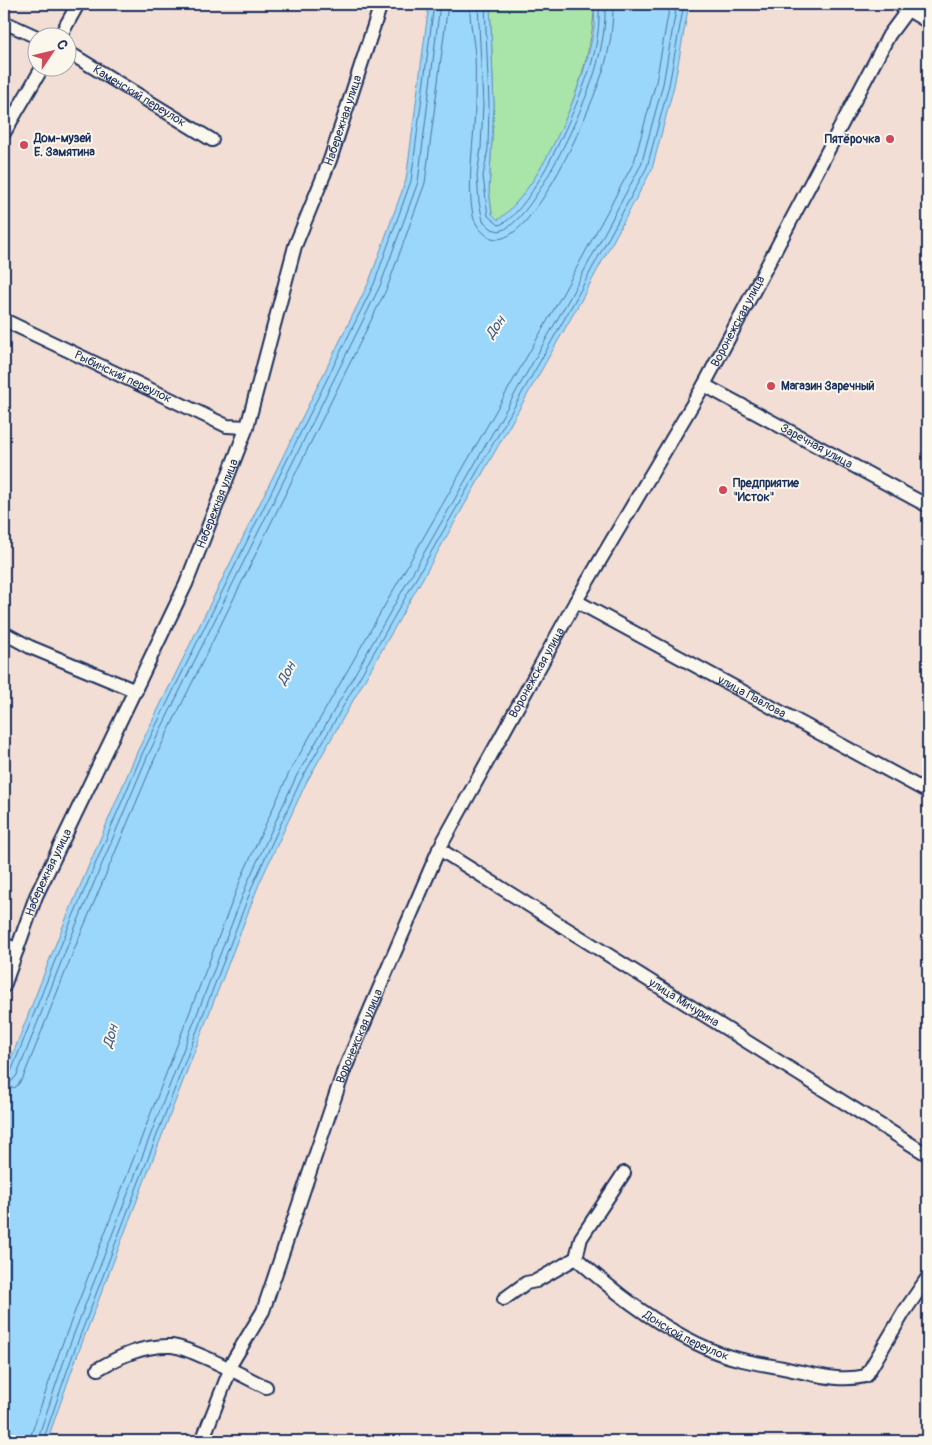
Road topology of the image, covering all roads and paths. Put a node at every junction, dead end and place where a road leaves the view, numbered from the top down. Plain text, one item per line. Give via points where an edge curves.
1 (78, 4) edge
2 (381, 4) edge
3 (907, 5) edge
4 (928, 20) edge
5 (4, 22) edge
6 (65, 28) edge
7 (28, 33) edge
8 (78, 58) edge
9 (36, 78) edge
10 (4, 133) edge
11 (212, 140) dead end
12 (4, 320) edge
13 (704, 385) junction
14 (247, 427) junction
15 (928, 506) edge
16 (576, 602) junction
17 (4, 633) edge
18 (136, 691) junction
19 (928, 792) edge
20 (439, 848) junction
21 (4, 944) edge
22 (17, 950) junction
23 (4, 986) edge
24 (928, 1155) edge
25 (624, 1172) dead end
26 (576, 1258) junction
27 (928, 1277) edge
28 (504, 1299) dead end
29 (98, 1369) dead end
30 (229, 1369) junction
31 (266, 1388) dead end
32 (202, 1441) edge

1 - 6 street
2 - 14 street, Набережная улица via 330,160 295,246
3 - 4 main road
3 - 13 street, Воронежская улица
5 - 7 street
8 - 11 street, Каменский переулок
9 - 10 street
12 - 14 street, Рыбинский переулок via 227,426
13 - 15 street, Заречная улица
13 - 16 street, Воронежская улица
14 - 18 street, Набережная улица via 186,584
16 - 19 street, улица Павлова
16 - 20 street, Воронежская улица
17 - 18 street
18 - 22 street, Набережная улица via 36,896
20 - 24 street, улица Мичурина
20 - 30 street, Воронежская улица via 344,1073 263,1310
21 - 22 street
22 - 23 street, Набережная улица
25 - 26 street via 581,1238
26 - 27 street, Донской переулок via 612,1291 711,1350 814,1375 849,1380 866,1376
26 - 28 street via 536,1281 526,1283
29 - 30 street via 121,1356 172,1346
30 - 31 street
30 - 32 street, Воронежская улица

